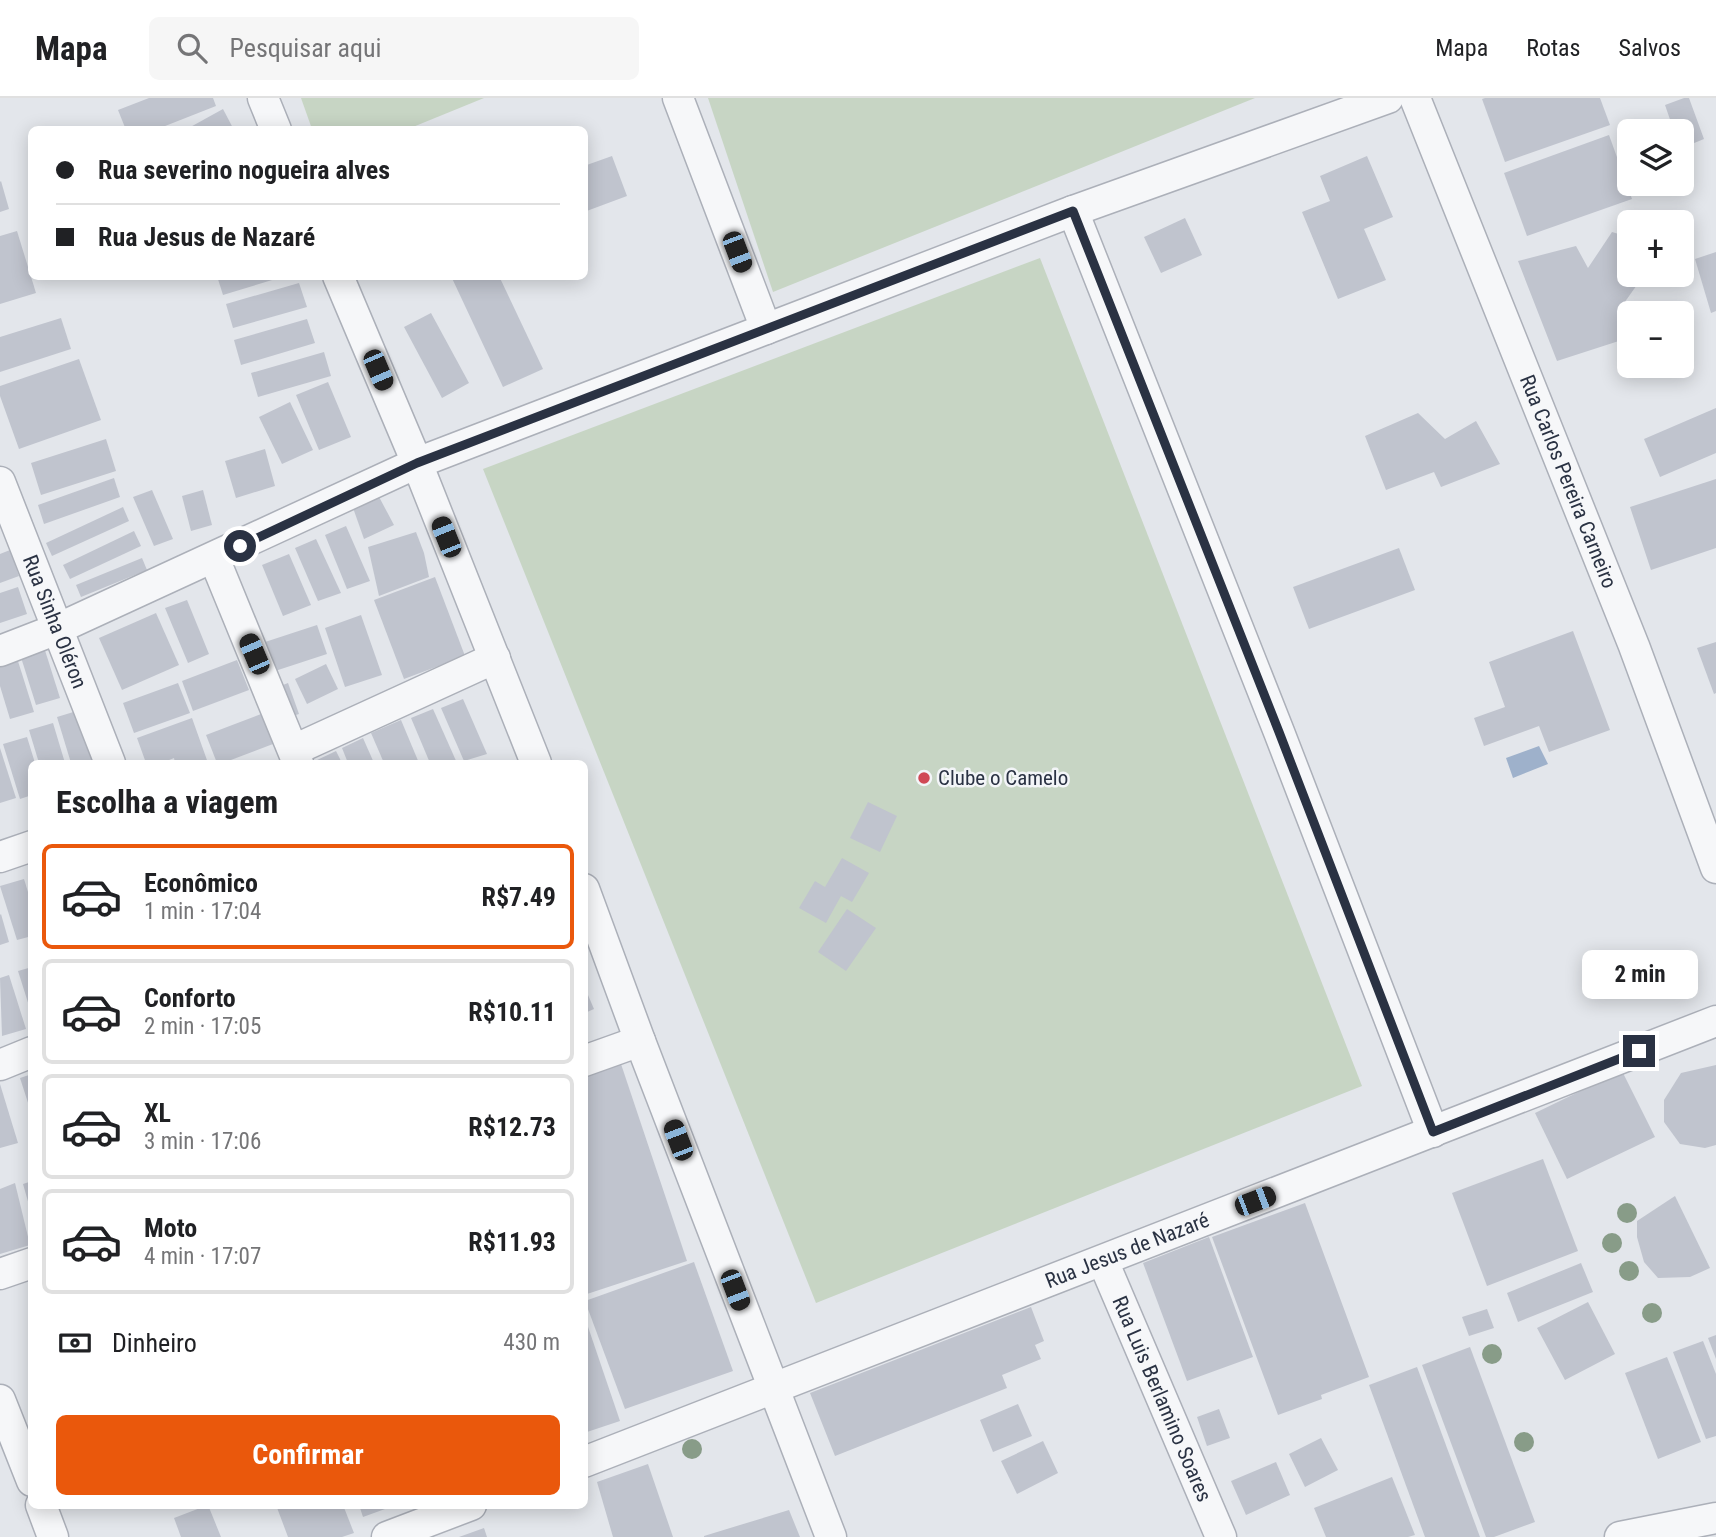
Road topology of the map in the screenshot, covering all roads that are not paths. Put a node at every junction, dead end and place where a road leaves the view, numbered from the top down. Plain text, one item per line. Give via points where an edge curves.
1 (263, 98) edge
2 (678, 98) edge
3 (1388, 98) edge
4 (1415, 98) edge
5 (274, 126) edge
6 (1073, 211) junction
7 (340, 280) edge
8 (766, 329) junction
9 (417, 463) junction
10 (0, 482) edge
11 (214, 558) junction
12 (57, 629) junction
13 (0, 651) edge
14 (495, 659) junction
15 (296, 756) edge
16 (109, 760) edge
17 (535, 760) edge
18 (28, 847) edge
19 (0, 857) edge
20 (1716, 868) edge
21 (588, 900) edge
22 (1716, 1021) edge
23 (640, 1041) junction
24 (28, 1054) edge
25 (588, 1060) edge
26 (0, 1065) edge
27 (1433, 1132) junction
28 (1103, 1261) junction
29 (28, 1264) edge
30 (0, 1274) edge
31 (774, 1390) junction
32 (0, 1400) edge
33 (588, 1460) edge
34 (28, 1471) edge
35 (42, 1509) edge
36 (460, 1509) edge
37 (1716, 1518) edge
38 (53, 1537) edge
39 (387, 1537) edge
40 (831, 1537) edge
41 (1221, 1537) edge
42 (1620, 1537) edge

1 - 5 street
2 - 8 street
3 - 6 street
4 - 20 street, Rua Carlos Pereira Carneiro via 1634,646
6 - 8 street
6 - 27 street
7 - 9 street
8 - 9 street
9 - 11 street
9 - 14 street
10 - 12 street, Rua Sinha Oléron
11 - 12 street
11 - 15 street
12 - 13 street
12 - 16 street, Rua Sinha Oléron
14 - 15 street
14 - 17 street
18 - 19 street
21 - 23 street
22 - 27 street, Rua Jesus de Nazaré
23 - 25 street
23 - 31 street
24 - 26 street
27 - 28 street, Rua Jesus de Nazaré
28 - 31 street, Rua Jesus de Nazaré
28 - 41 street, Rua Luis Berlamino Soares
29 - 30 street
31 - 33 street, Rua Jesus de Nazaré
31 - 40 street
32 - 34 street
35 - 38 street
36 - 39 street
37 - 42 street

